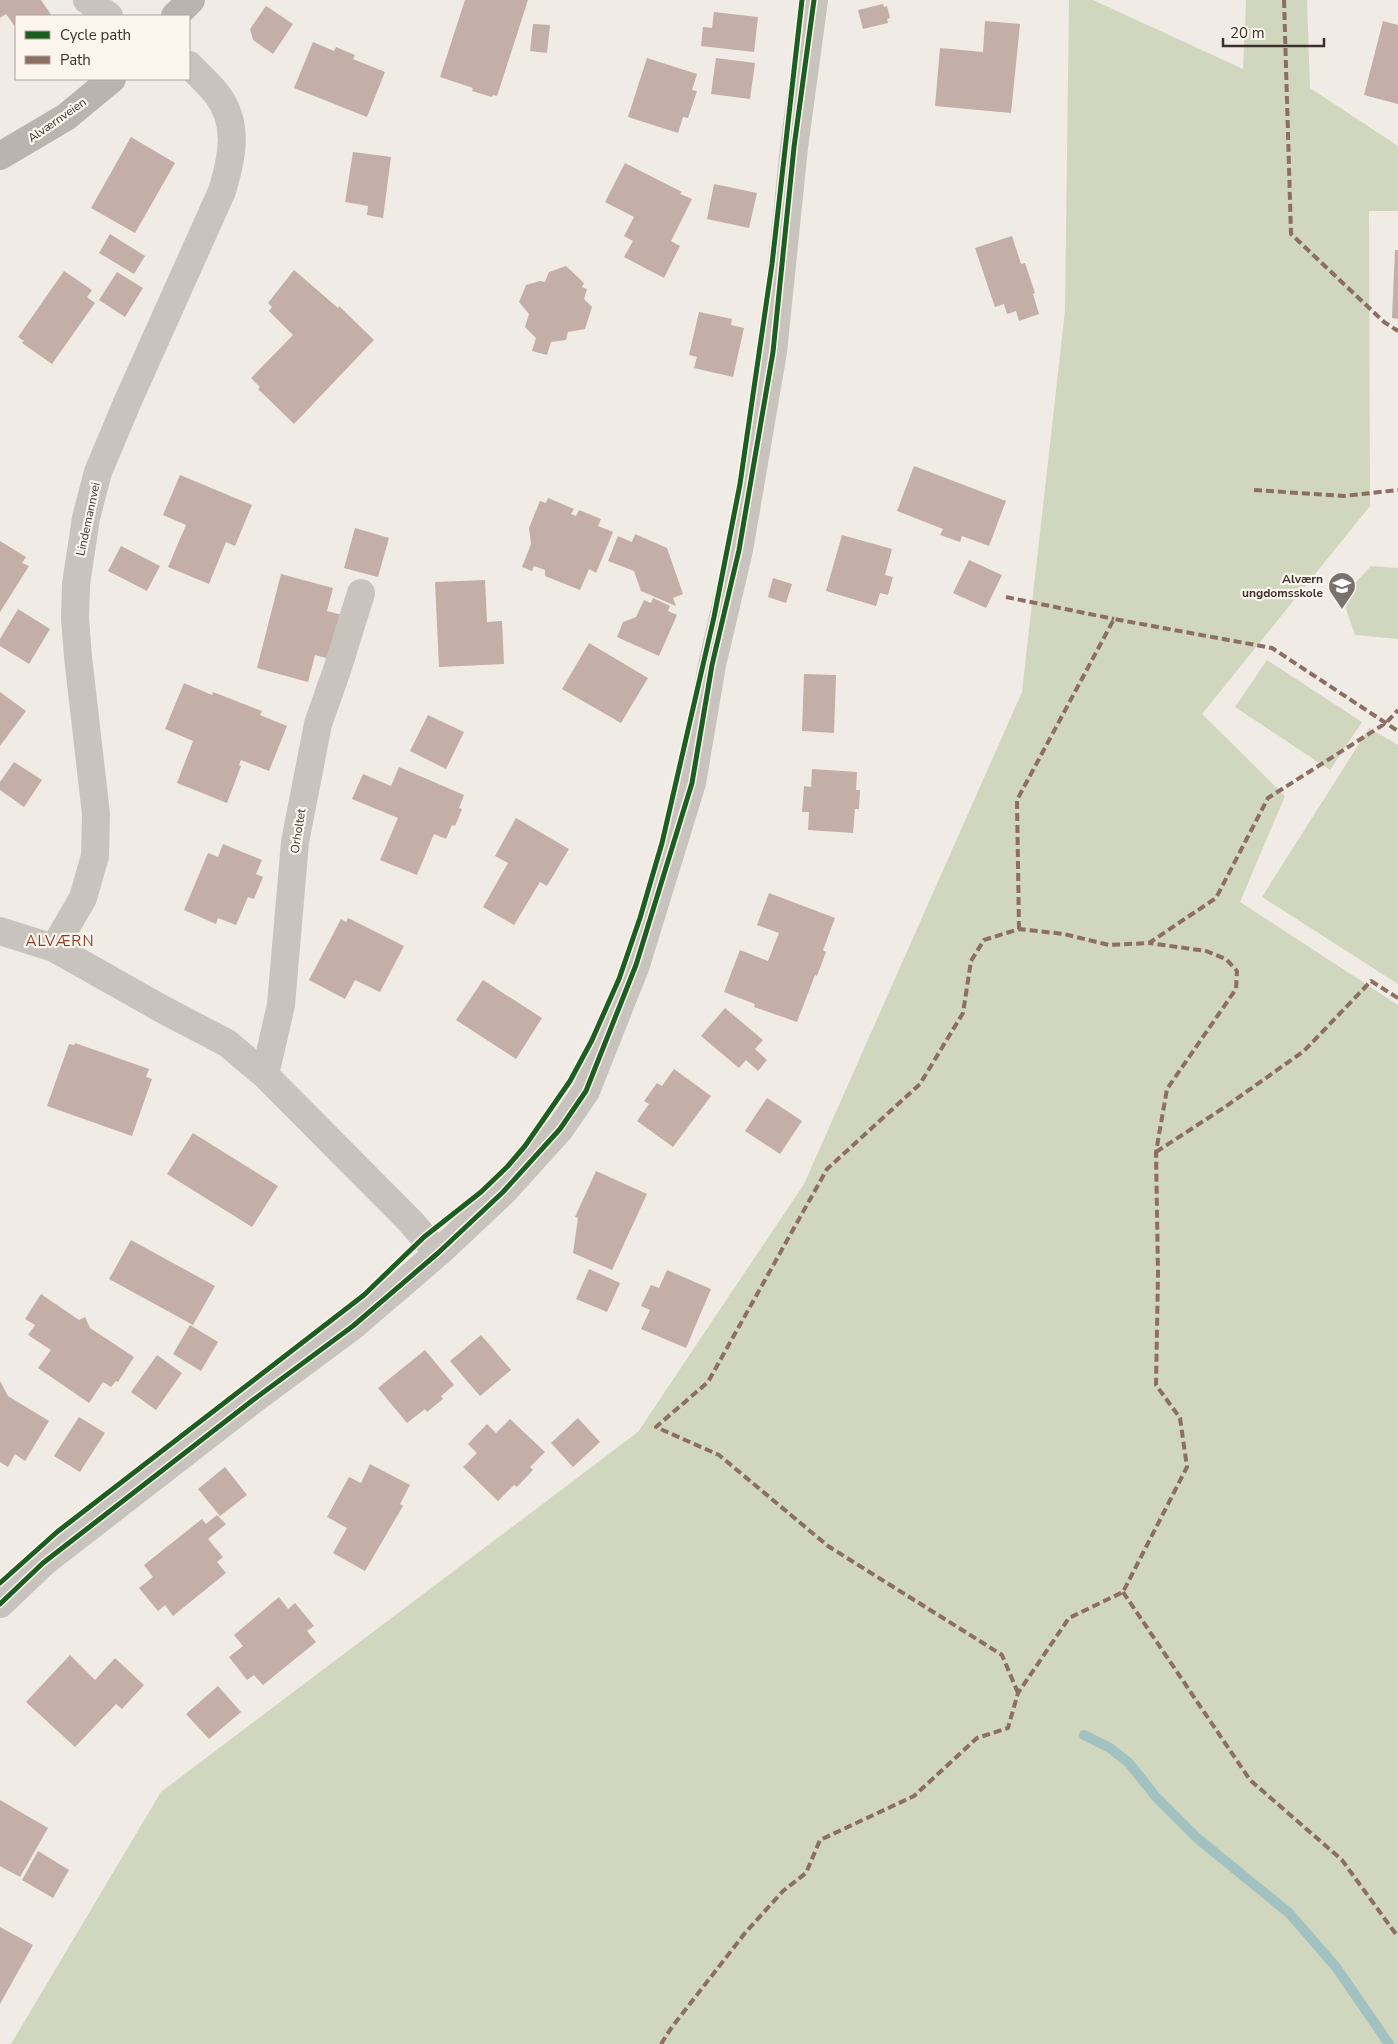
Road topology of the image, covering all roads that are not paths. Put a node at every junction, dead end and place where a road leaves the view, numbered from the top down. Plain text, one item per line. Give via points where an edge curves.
1 (87, 0) edge
2 (191, 0) edge
3 (814, 0) edge
4 (108, 15) edge
5 (176, 15) edge
6 (190, 66) edge
7 (111, 80) edge
8 (0, 156) edge
9 (361, 593) dead end
10 (0, 931) edge
11 (54, 948) junction
12 (265, 1075) junction
13 (438, 1253) junction
14 (0, 1604) edge

1 - 4 street
2 - 5 main road
3 - 13 street via 794,147 774,352 739,550 712,665 692,783 636,965 586,1091 560,1129 504,1192
6 - 11 street, Lindemannvei via 226,108 233,140 231,159 222,191 98,472 86,518 76,584 75,618 96,814 95,856 83,898
7 - 8 main road, Alværnveien via 66,117
9 - 12 street, Orholtet via 318,724 295,842 281,1005
10 - 11 street
11 - 12 street via 227,1043
12 - 13 street
13 - 14 street via 353,1326 43,1563

